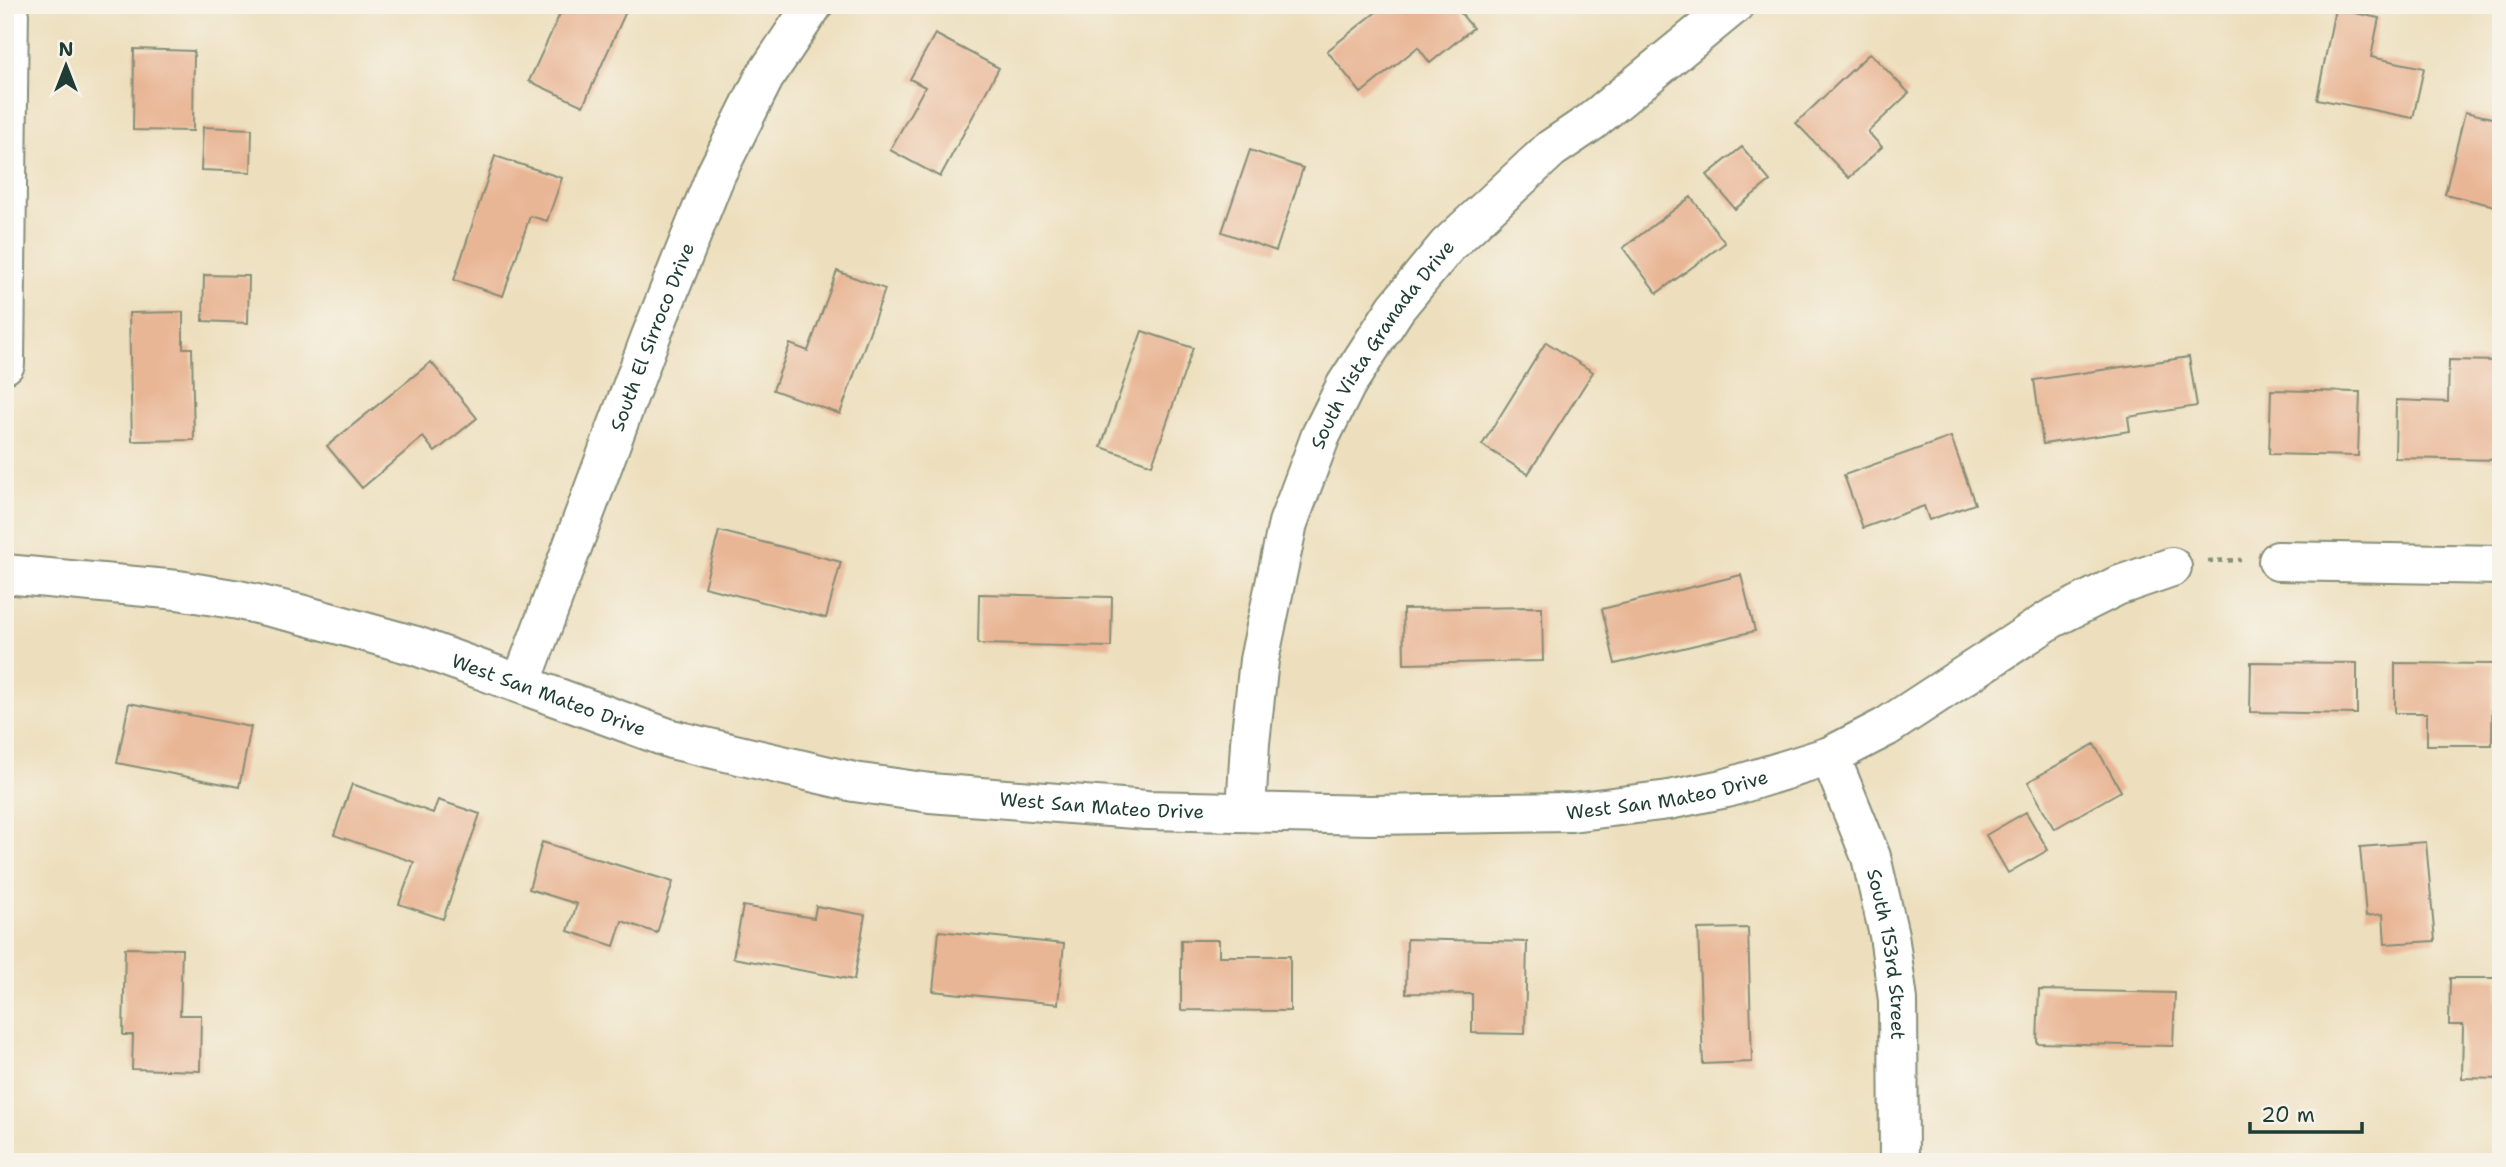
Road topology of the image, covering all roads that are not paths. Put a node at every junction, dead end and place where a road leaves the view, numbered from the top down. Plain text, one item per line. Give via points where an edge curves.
1 (9, 5) edge
2 (813, 5) edge
3 (1734, 5) edge
4 (5, 364) edge
5 (2278, 561) road end
6 (2501, 565) edge
7 (2172, 566) road end
8 (5, 574) edge
9 (521, 684) junction
10 (1830, 756) junction
11 (1246, 811) junction
12 (1899, 1162) edge

1 - 4 street
2 - 9 street, South El Sirroco Drive via 764,78 716,174
3 - 11 street, South Vista Granada Drive via 1591,122 1550,149 1447,246 1396,308 1346,385 1288,523 1259,660
5 - 6 street
7 - 10 street, West San Mateo Drive via 2117,586 2051,619 1886,727
8 - 9 street, West San Mateo Drive via 239,600 416,646
9 - 11 street, West San Mateo Drive via 671,739 854,782 930,793 1147,810
10 - 11 street, West San Mateo Drive via 1727,788 1571,812 1370,815
10 - 12 street, South 153rd Street via 1871,857 1889,935 1898,1000

